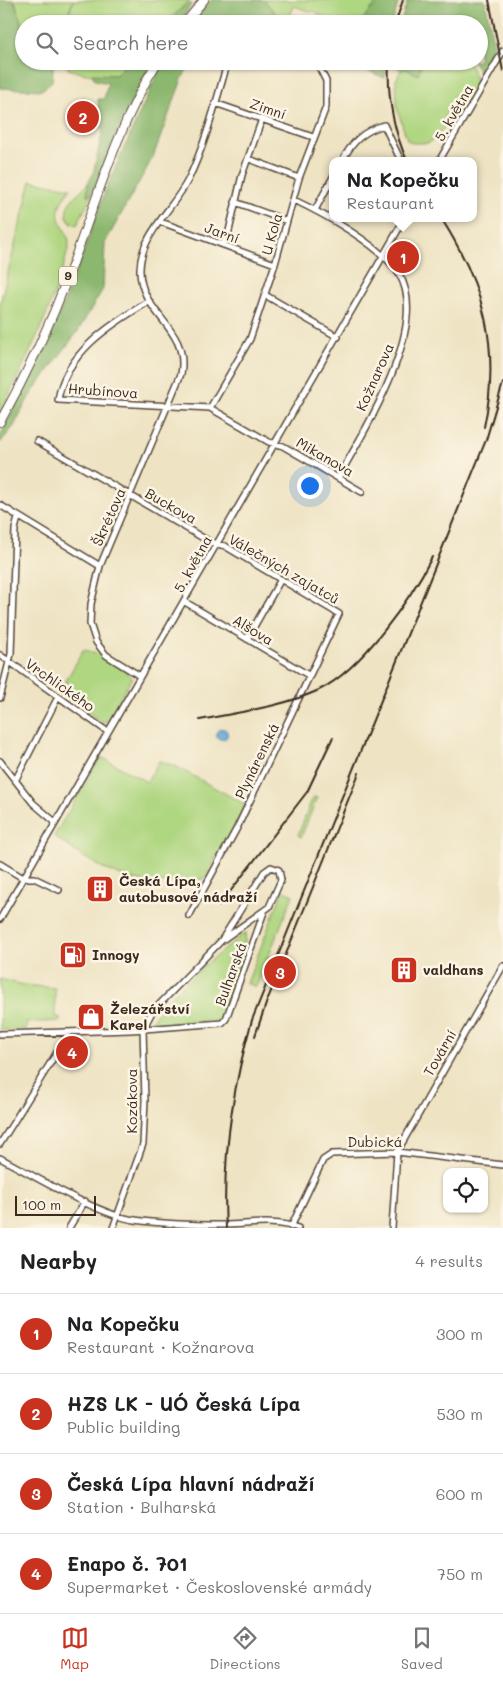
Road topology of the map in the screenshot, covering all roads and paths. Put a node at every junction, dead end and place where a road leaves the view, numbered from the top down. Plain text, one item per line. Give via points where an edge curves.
1 (204, 0) edge
2 (192, 15) edge
3 (503, 51) edge
4 (153, 70) edge
5 (225, 70) edge
6 (321, 70) edge
7 (215, 103) junction
8 (262, 119) junction
9 (313, 137) junction
10 (344, 157) edge
11 (399, 157) edge
12 (441, 157) edge
13 (249, 160) junction
14 (299, 178) junction
15 (329, 184) edge
16 (294, 200) junction
17 (235, 202) junction
18 (315, 210) junction
19 (329, 219) edge
20 (287, 221) junction
21 (161, 222) junction
22 (333, 222) edge
23 (403, 222) edge
24 (223, 245) junction
25 (384, 255) junction
26 (275, 264) junction
27 (265, 295) junction
28 (148, 302) junction
29 (338, 337) junction
30 (167, 406) junction
31 (210, 408) junction
32 (0, 422) edge
33 (37, 441) dead end
34 (275, 444) junction
35 (338, 478) junction
36 (362, 492) dead end
37 (131, 496) junction
38 (0, 506) edge
39 (18, 518) junction
40 (217, 543) junction
41 (100, 566) junction
42 (281, 579) junction
43 (185, 602) junction
44 (339, 614) joint
45 (247, 639) junction
46 (0, 655) edge
47 (9, 662) junction
48 (140, 676) junction
49 (310, 676) junction
50 (58, 697) junction
51 (0, 698) edge
52 (108, 732) junction
53 (0, 761) edge
54 (16, 779) junction
55 (55, 822) junction
56 (0, 864) edge
57 (23, 878) junction
58 (58, 890) dead end
59 (264, 912) junction
60 (189, 916) dead end
61 (0, 919) edge
62 (221, 941) junction
63 (503, 966) edge
64 (143, 1029) junction
65 (68, 1032) junction
66 (0, 1034) edge
67 (0, 1144) edge
68 (397, 1152) junction
69 (0, 1158) edge
70 (503, 1165) edge
71 (85, 1201) junction
72 (117, 1215) junction
73 (292, 1227) edge
74 (69, 1228) edge
75 (113, 1228) edge
76 (298, 1228) edge
77 (392, 1228) edge

1 - 2 main road
3 - 12 street, 5. května
4 - 32 main road, 9 via 118,142 40,346
5 - 7 street
6 - 9 street, U Kola via 326,80 326,107
7 - 8 street, Zimní
7 - 21 street via 197,160
8 - 9 street, Zimní
8 - 13 street
9 - 14 street, U Kola
10 - 11 street via 360,136 384,125
13 - 14 street
13 - 17 street
14 - 16 street, U Kola
15 - 18 street
16 - 18 street, Kožnarova
16 - 20 street, U Kola
17 - 20 street
17 - 24 street
18 - 19 street, Kožnarova
20 - 26 street, U Kola
21 - 24 street, Jarní
21 - 28 street via 152,233 141,258 141,281
22 - 25 street, Kožnarova
23 - 25 street, 5. května
24 - 26 street, Jarní
25 - 29 street, 5. května
25 - 35 street, Kožnarova via 399,274 406,292 408,316 404,340 392,372
26 - 27 street, U Kola
27 - 29 street
27 - 31 street, U Kola via 250,339
28 - 30 street, Škrétova via 182,350 181,374
28 - 30 street, Hrubínova via 112,323 85,349 60,386 58,400
29 - 34 street, 5. května
30 - 31 street, Hrubínova
30 - 37 street, Škrétova
31 - 34 street, Hrubínova
33 - 37 street, Buckova
34 - 35 street, Mikanova
34 - 40 street, 5. května
35 - 36 street, Mikanova
37 - 40 street, Buckova
37 - 41 street, Škrétova
38 - 39 street
39 - 41 street
39 - 47 street
40 - 42 street, Válečných zajatců
40 - 43 street, 5. května
41 - 48 street, Škrétova via 91,604 90,624 96,642 106,655
42 - 44 street, Válečných zajatců
42 - 45 street
43 - 45 street, Alšova
43 - 48 street, 5. května
44 - 49 street, Plynárenská
45 - 49 street, Alšova
46 - 47 street, Vrchlického
47 - 50 street, Vrchlického
47 - 51 street
48 - 52 street, 5. května
49 - 60 street, Plynárenská via 237,828
50 - 52 street, Vrchlického
50 - 54 street
52 - 55 street, 5. května
53 - 54 street
54 - 55 street via 33,803
55 - 57 street, 5. května
56 - 57 street
57 - 58 street via 34,878
57 - 61 street, 5. května
59 - 62 street, Bulharská
59 - 62 street, Bulharská via 282,880 275,867 264,872
59 - 64 street, Bulharská via 222,1023
62 - 64 street, Bulharská via 152,1012
63 - 68 street, Tovární
64 - 65 street, Bulharská
64 - 72 street, Kozákova via 143,1144
65 - 66 street, Bulharská
65 - 67 street
68 - 70 street, Dubická
68 - 73 street, Dubická via 332,1154 323,1160
68 - 77 street
69 - 71 street
71 - 72 street
71 - 74 street
72 - 73 street via 134,1220 210,1225 280,1223
72 - 75 street, Kozákova
73 - 76 street

